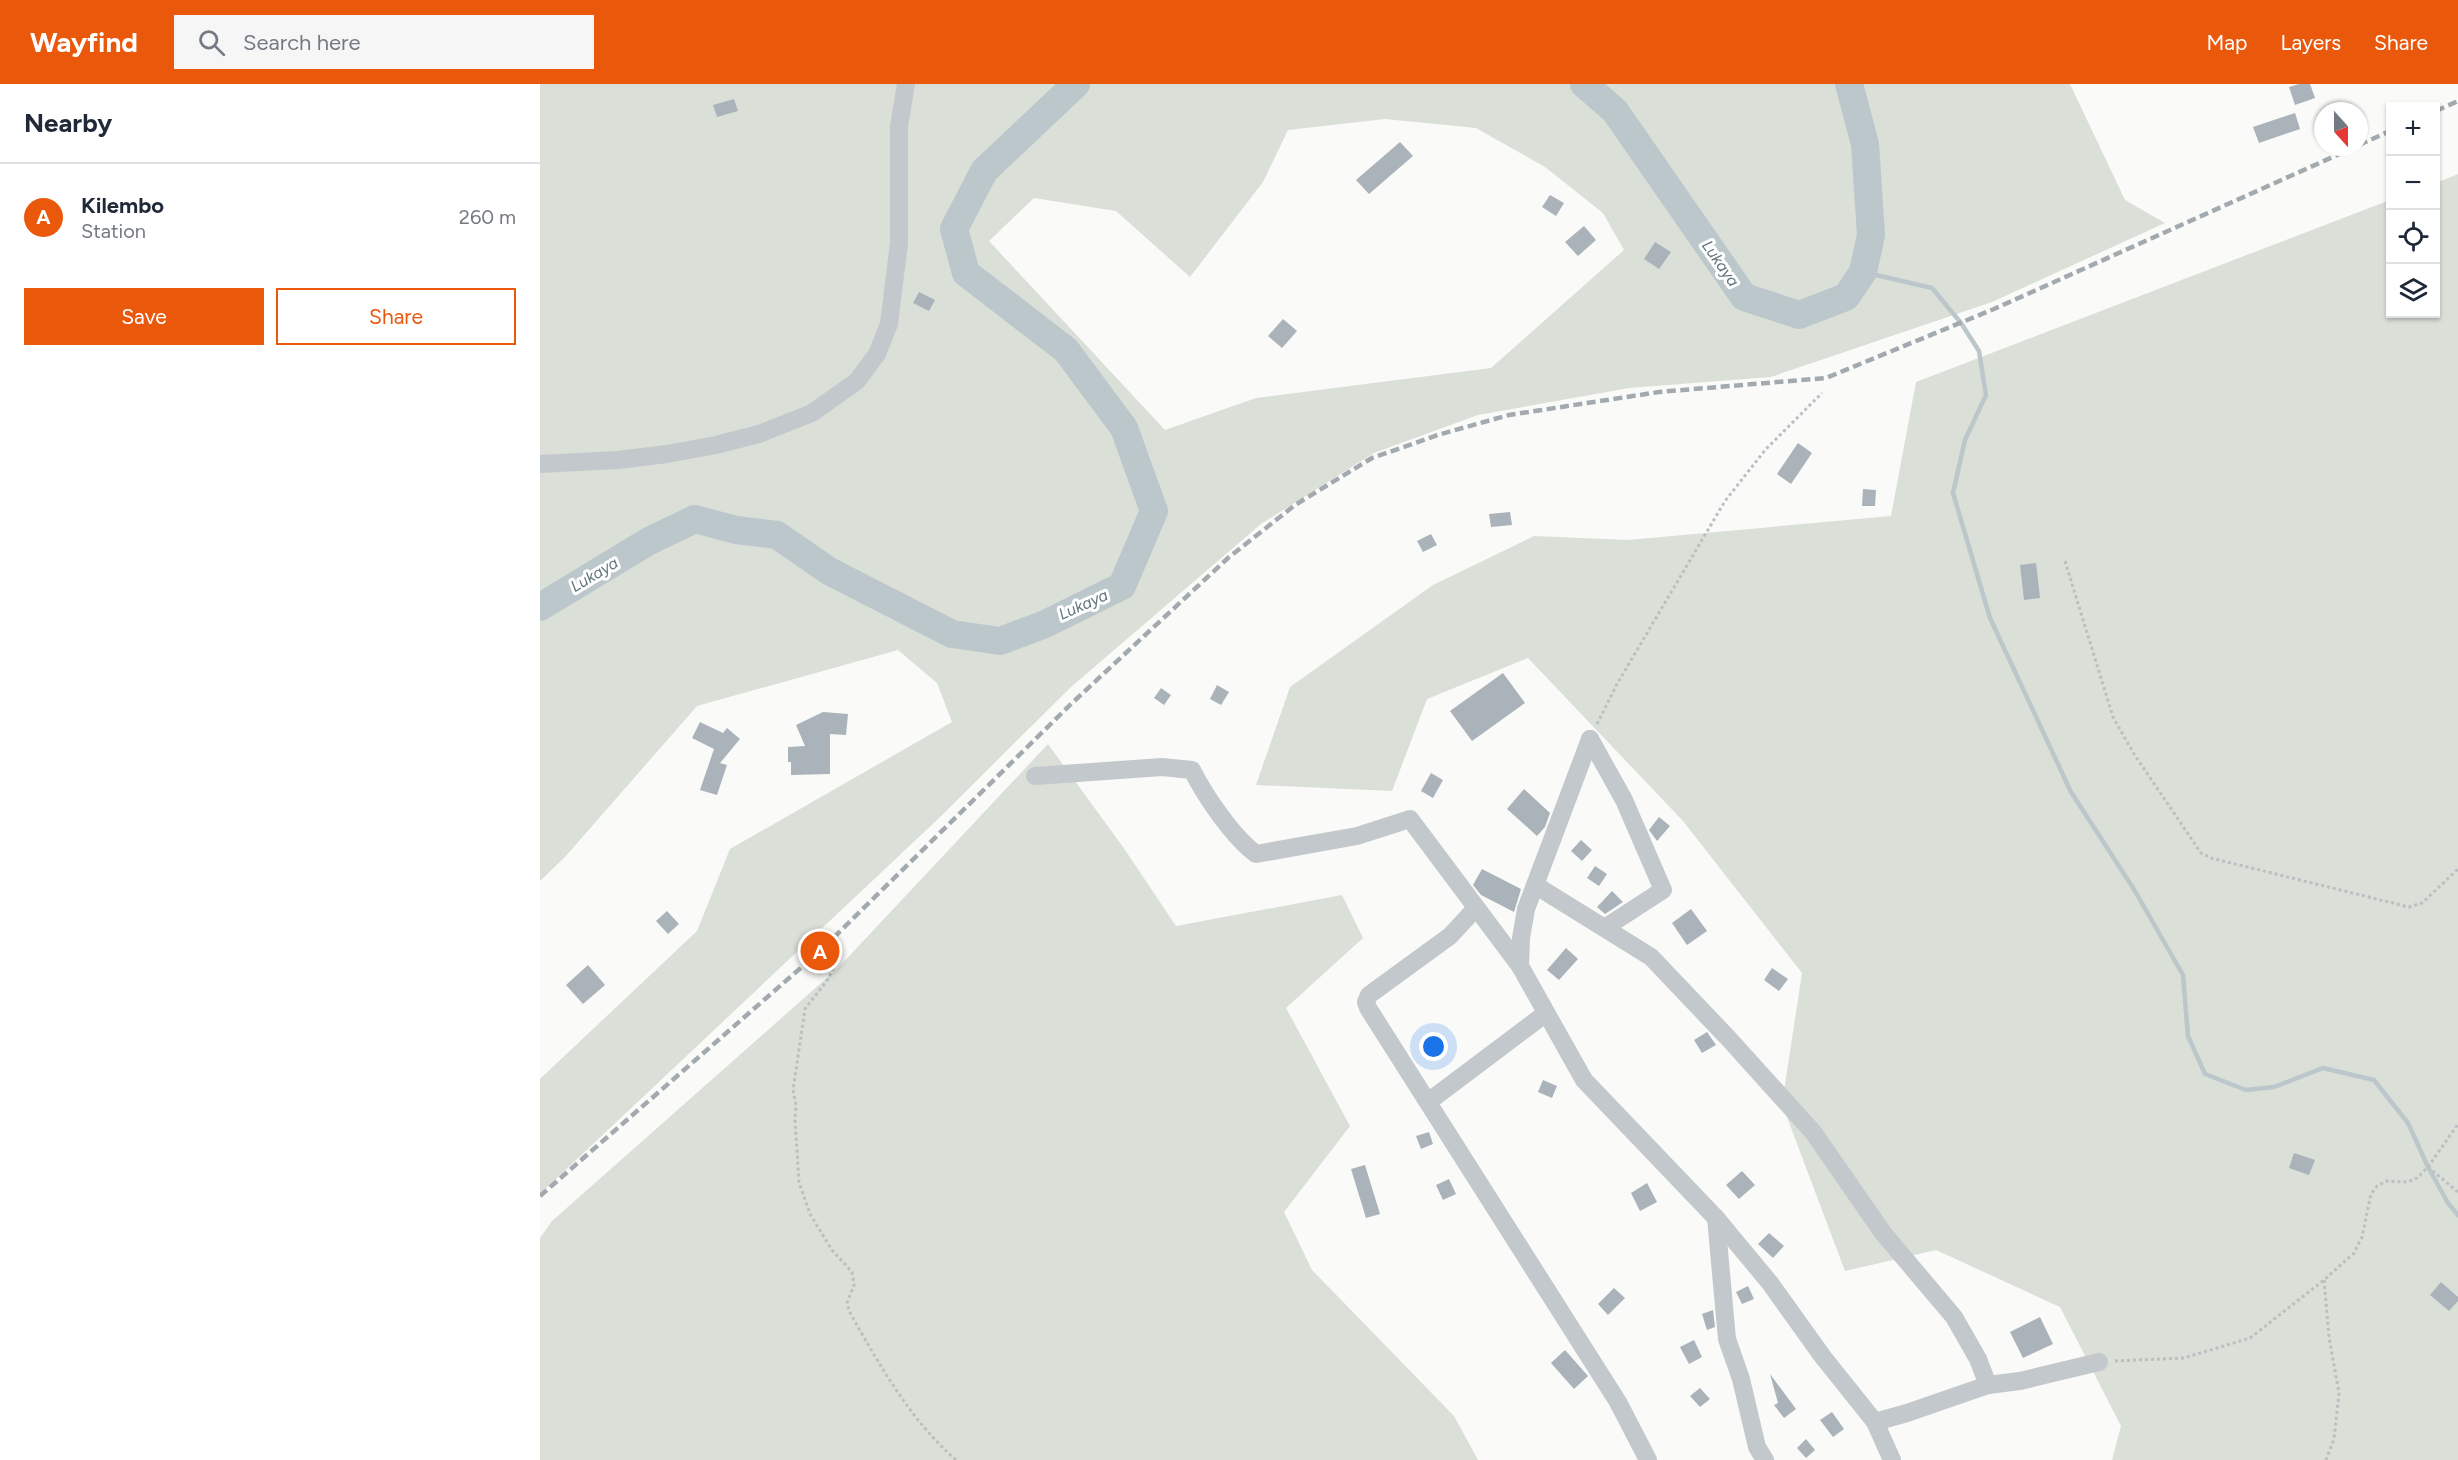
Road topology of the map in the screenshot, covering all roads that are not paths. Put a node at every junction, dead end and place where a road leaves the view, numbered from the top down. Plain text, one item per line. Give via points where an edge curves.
1 (906, 84) edge
2 (540, 464) edge
3 (1035, 776) dead end
4 (1535, 885) junction
5 (1476, 908) junction
6 (1606, 927) junction
7 (1520, 966) junction
8 (1545, 1014) junction
9 (1428, 1102) junction
10 (1716, 1218) junction
11 (2099, 1362) road end
12 (1988, 1384) junction
13 (1875, 1422) junction
14 (1648, 1460) edge
15 (1765, 1460) edge
16 (1893, 1460) edge

1 - 2 street via 899,126 899,243 889,324 877,354 857,381 812,413 759,434 668,454
3 - 5 street via 1162,767 1192,770 1205,797 1256,854 1357,836 1410,819
4 - 6 street
4 - 6 street via 1590,739 1623,800 1663,890
4 - 7 street via 1526,909
5 - 7 street
5 - 9 street via 1450,936 1368,995 1366,1002
6 - 12 street via 1651,957 1813,1132 1883,1233 1954,1317
7 - 8 street
8 - 9 street
8 - 10 street via 1584,1080
9 - 14 street via 1618,1402
10 - 13 street
10 - 15 street via 1727,1339 1757,1447
11 - 12 street via 2020,1381
12 - 13 street
13 - 16 street

